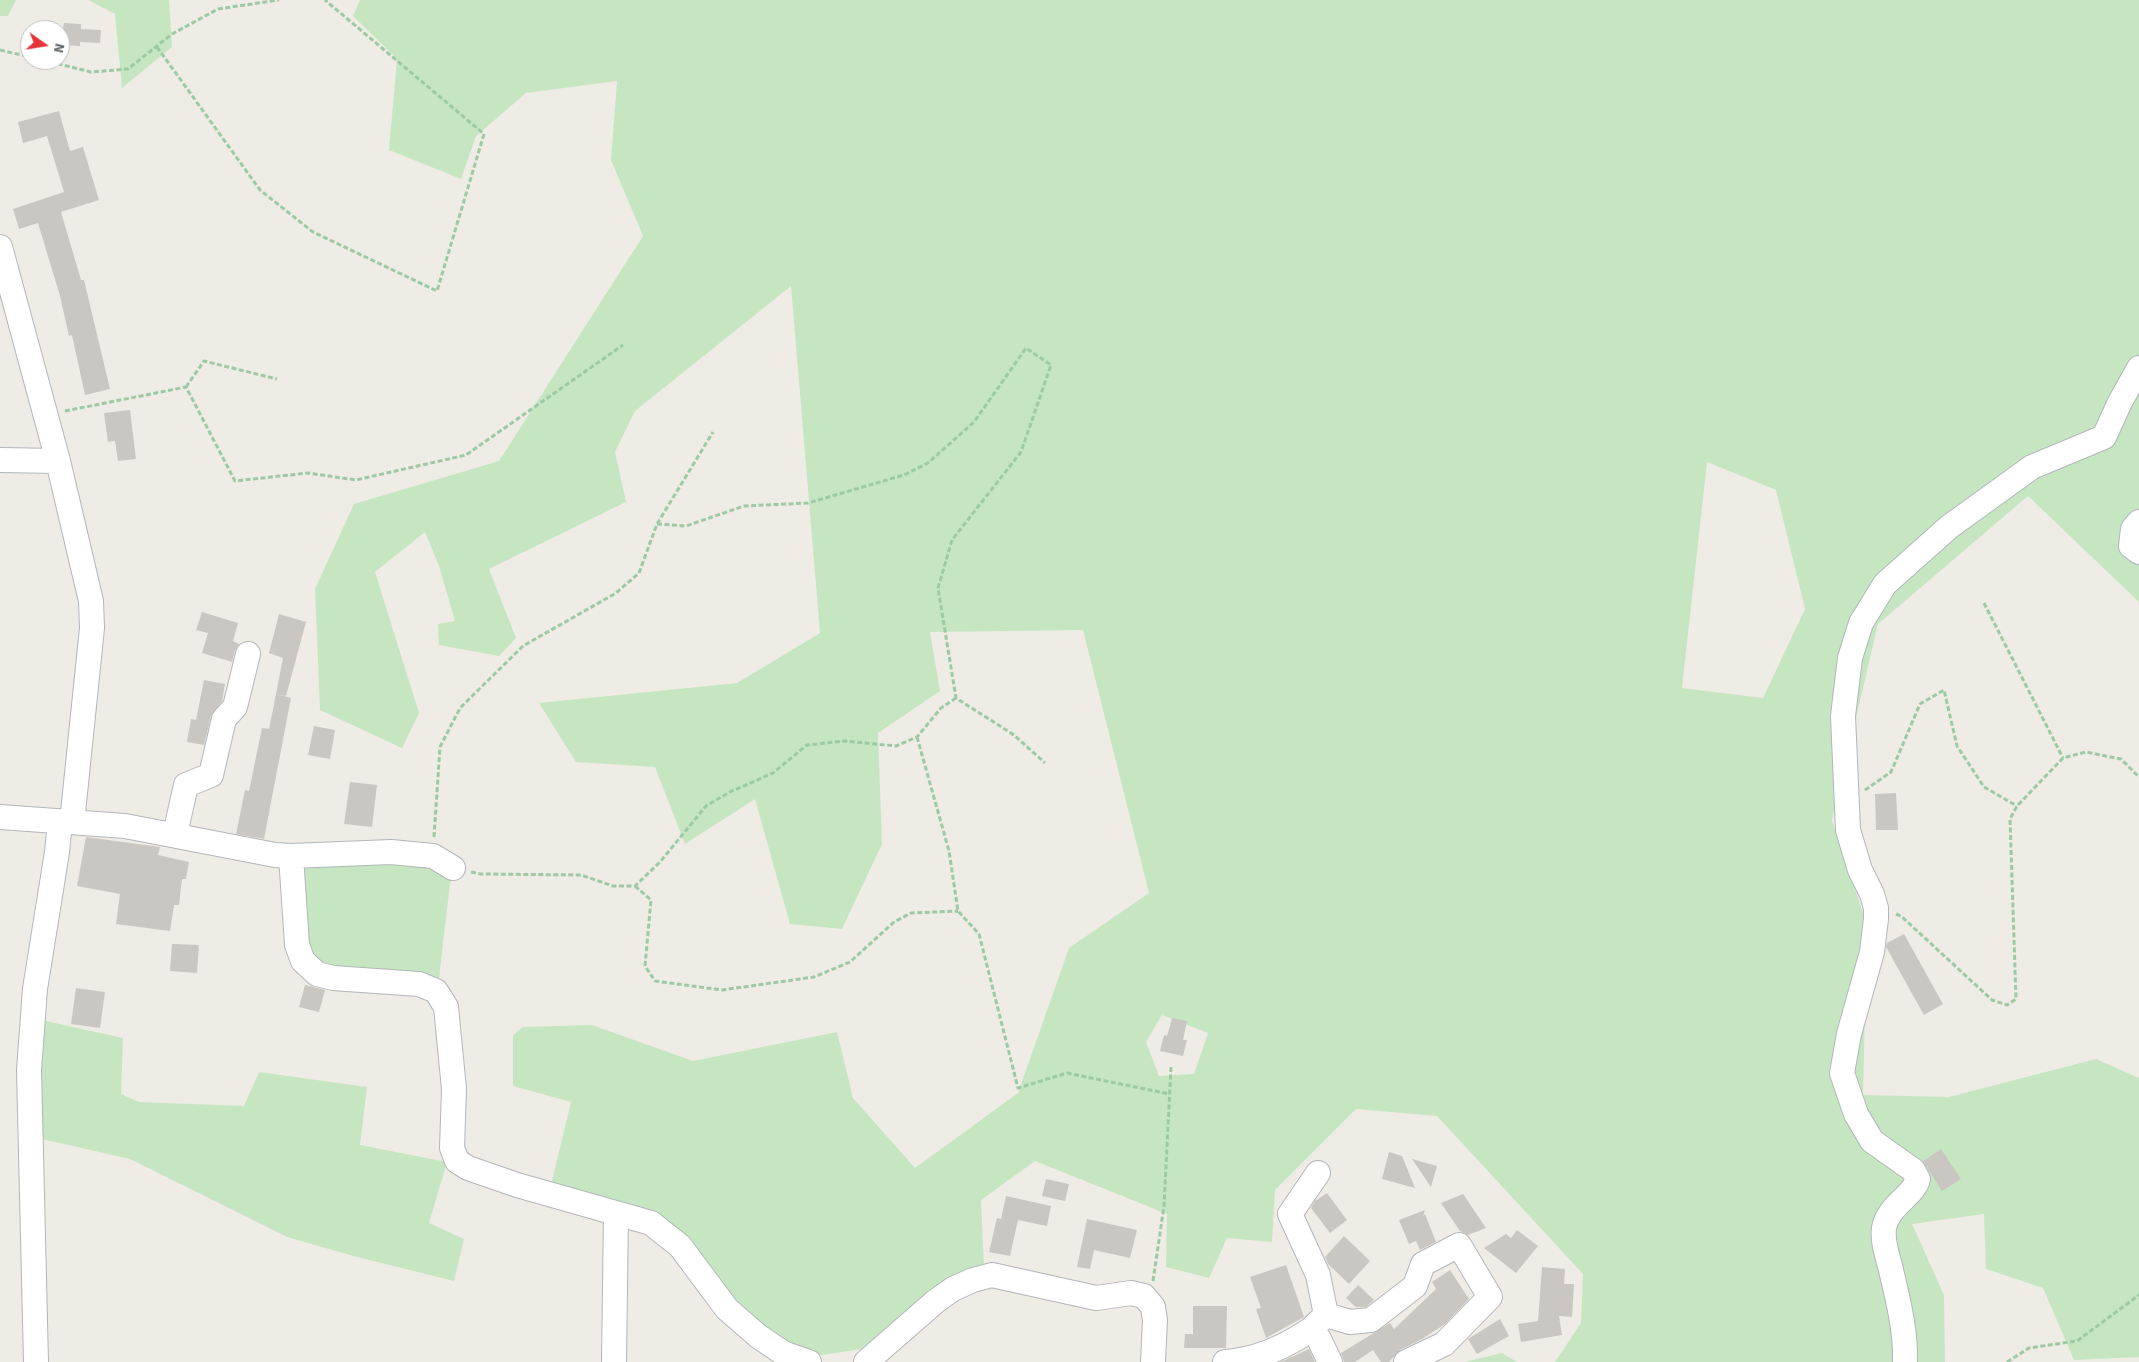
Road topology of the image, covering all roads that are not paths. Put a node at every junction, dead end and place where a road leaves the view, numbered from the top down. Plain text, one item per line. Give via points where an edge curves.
1 (0, 247) edge
2 (2139, 368) edge
3 (0, 460) edge
4 (58, 461) junction
5 (2139, 522) edge
6 (2139, 552) edge
7 (248, 654) dead end
8 (0, 817) edge
9 (66, 822) junction
10 (175, 834) junction
11 (291, 856) junction
12 (453, 868) road end
13 (1318, 1173) dead end
14 (616, 1214) junction
15 (1318, 1322) junction
16 (36, 1362) edge
17 (614, 1362) edge
18 (809, 1362) edge
19 (866, 1362) edge
20 (1153, 1362) edge
21 (1225, 1362) edge
22 (1330, 1362) edge
23 (1406, 1362) edge
24 (1905, 1362) edge

1 - 4 street
2 - 24 street via 2104,437 2032,467 1949,527 1885,584 1861,623 1850,658 1843,716 1848,830 1876,908 1872,952 1849,1034 1842,1073 1856,1114 1872,1141 1913,1170 1918,1179 1917,1185 1886,1218 1883,1231 1902,1321
3 - 4 street
4 - 9 street via 91,602 92,628
5 - 6 street via 2133,529 2131,546
7 - 10 street via 235,707 224,719 211,775 186,785
8 - 9 street
9 - 10 street
9 - 16 street via 57,852 35,989 29,1070
10 - 11 street
11 - 12 street via 391,852 433,856
11 - 14 street via 296,945 303,961 317,974 333,978 419,984 436,991 446,1007 454,1089 452,1148 457,1162 517,1186
13 - 15 street via 1290,1214 1318,1275
14 - 17 street
14 - 18 street via 651,1223 680,1246 727,1309 783,1353
15 - 21 street via 1292,1342 1254,1357
15 - 22 street via 1319,1339
15 - 23 street via 1371,1320 1415,1286 1423,1264 1458,1245 1490,1297 1444,1344
19 - 20 street via 953,1289 992,1275 1096,1298 1131,1294 1144,1296 1153,1307 1155,1320

